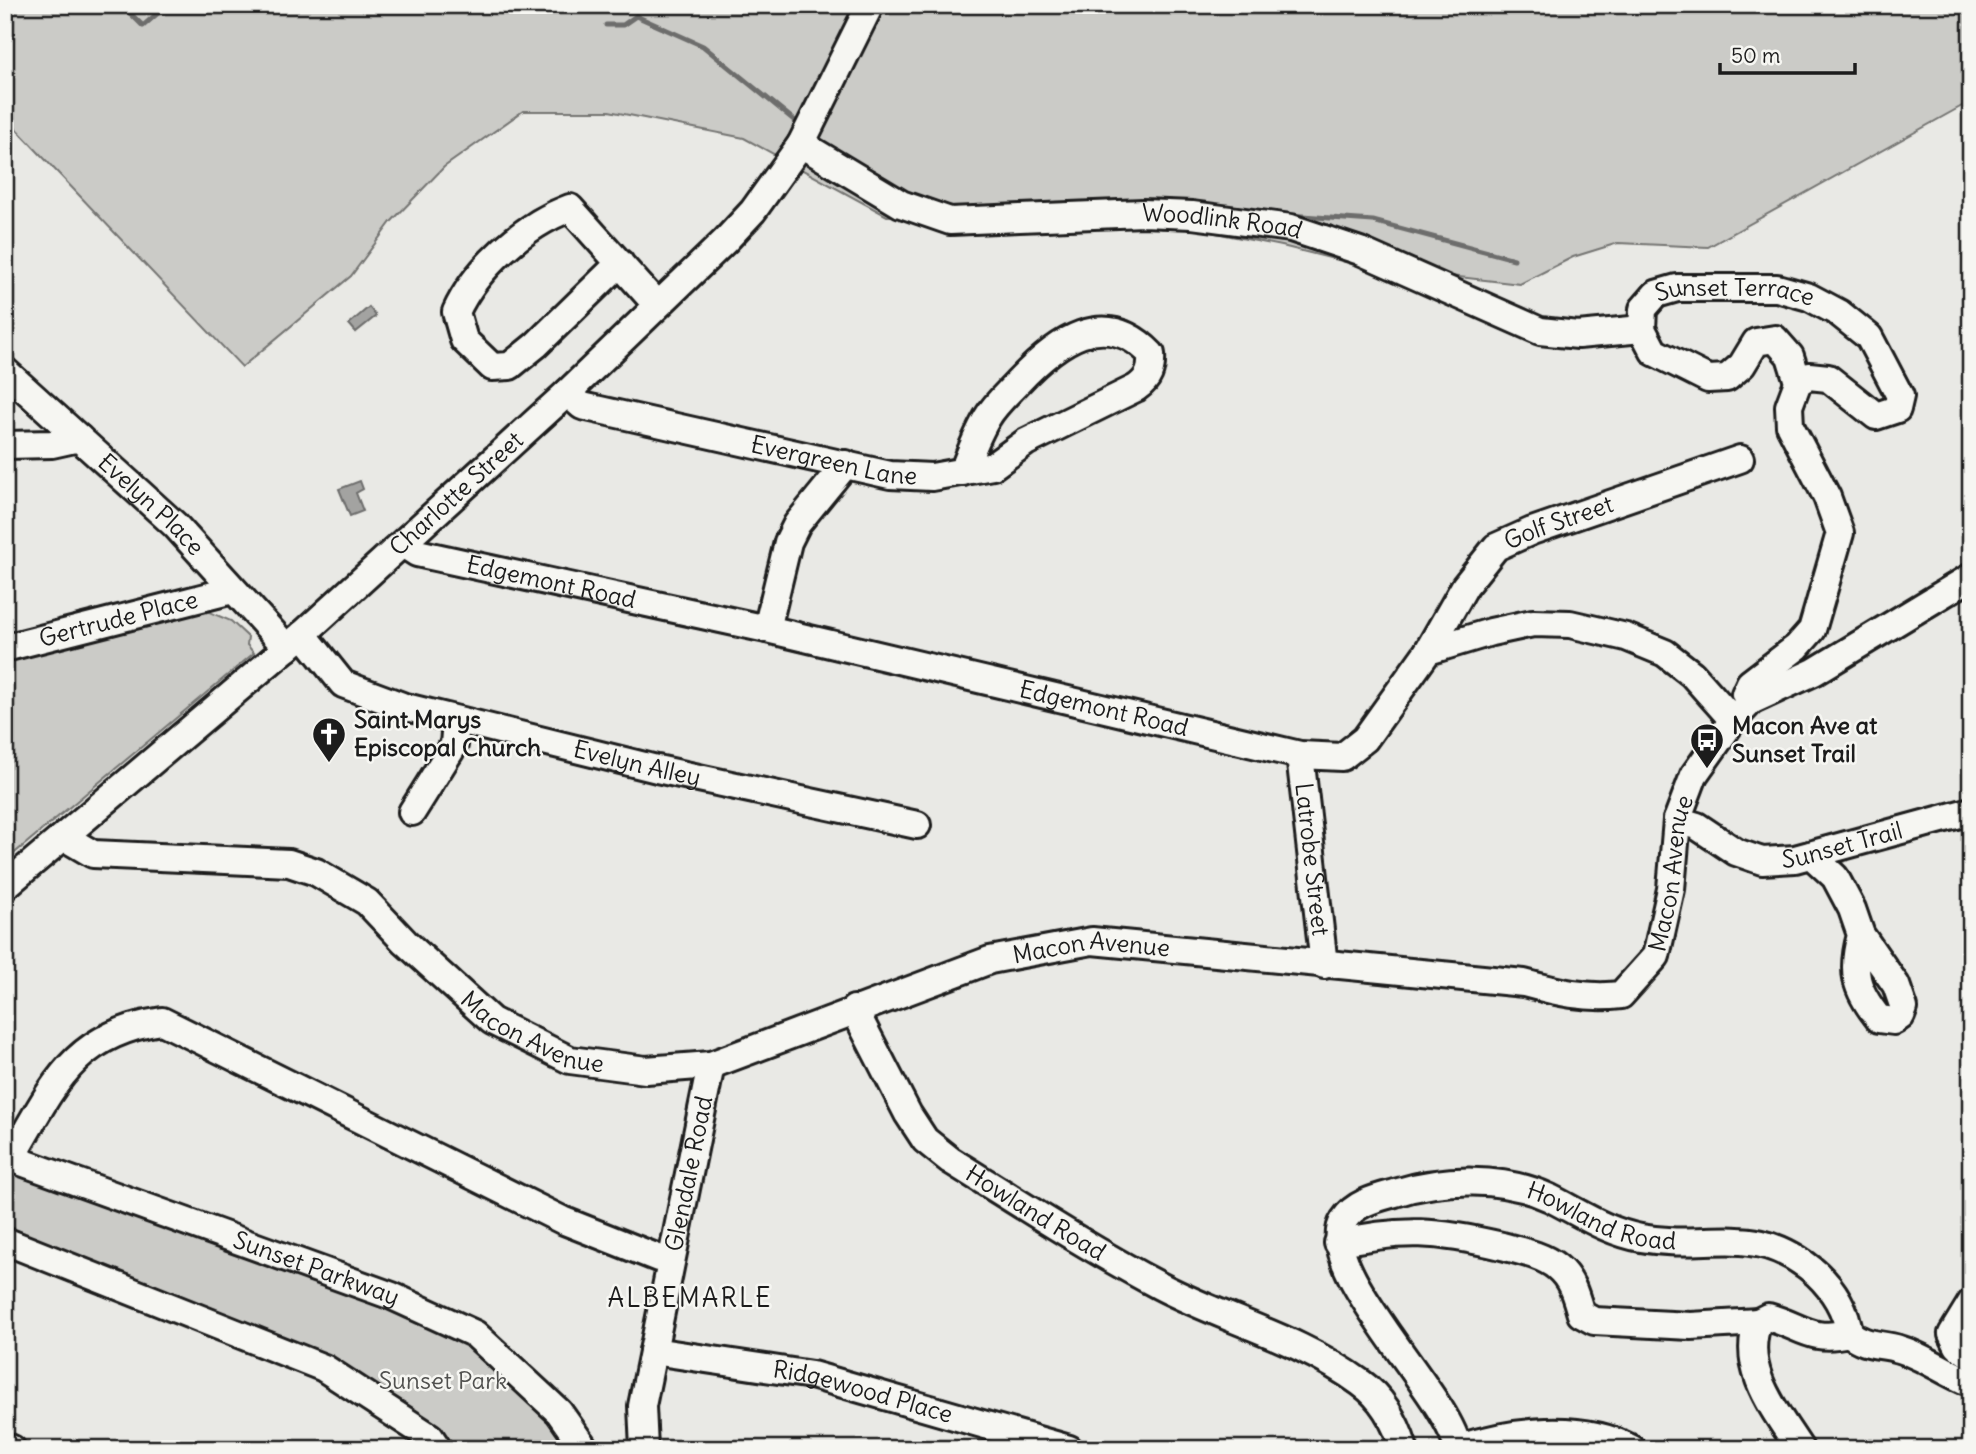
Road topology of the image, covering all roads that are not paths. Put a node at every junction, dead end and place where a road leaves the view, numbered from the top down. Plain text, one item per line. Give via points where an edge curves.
1 (870, 5) edge
2 (801, 144) junction
3 (620, 264) junction
4 (657, 305) junction
5 (1642, 329) junction
6 (5, 371) edge
7 (1798, 383) junction
8 (567, 393) junction
9 (79, 438) junction
10 (5, 445) edge
11 (1740, 459) dead end
12 (846, 464) junction
13 (963, 472) junction
14 (403, 544) junction
15 (1971, 577) edge
16 (233, 590) junction
17 (767, 629) junction
18 (295, 641) junction
19 (5, 648) edge
20 (1428, 651) junction
21 (1742, 711) junction
22 (456, 720) junction
23 (1300, 755) junction
24 (1971, 811) edge
25 (412, 812) dead end
26 (1677, 820) junction
27 (917, 825) dead end
28 (64, 837) junction
29 (1811, 855) junction
30 (5, 886) edge
31 (1861, 935) dead end
32 (1324, 965) junction
33 (854, 1009) junction
34 (711, 1065) junction
35 (8, 1157) edge
36 (5, 1241) edge
37 (1338, 1243) junction
38 (671, 1260) junction
39 (1971, 1303) edge
40 (1758, 1322) junction
41 (1849, 1333) junction
42 (653, 1351) junction
43 (1971, 1355) edge
44 (1971, 1380) edge
45 (5, 1446) edge
46 (12, 1449) edge
47 (438, 1449) edge
48 (585, 1449) edge
49 (644, 1449) edge
50 (1069, 1449) edge
51 (1404, 1449) edge
52 (1458, 1449) edge
53 (1632, 1449) edge
54 (1800, 1449) edge

1 - 2 street, Charlotte Street
2 - 4 street, Charlotte Street via 753,211
2 - 5 street, Woodlink Road via 901,204 950,221 1143,213 1291,228 1360,251 1540,331 1578,335
3 - 3 street via 570,208 551,215 511,243 466,290 456,313 464,340 492,367 510,366
3 - 4 street
4 - 8 street, Charlotte Street
5 - 7 street, Sunset Terrace via 1654,352 1709,379 1727,378 1742,365 1756,342 1775,339 1790,356
5 - 7 street, Sunset Terrace via 1643,309 1656,294 1677,288 1777,288 1809,297 1869,337 1900,396 1897,410 1876,416 1828,378 1809,376
6 - 9 street, Evelyn Place
7 - 21 street via 1789,406 1790,426 1840,533 1817,620 1797,647 1750,683
8 - 12 street, Evergreen Lane via 582,406
8 - 14 street, Charlotte Street
9 - 10 street
9 - 16 street, Evelyn Place via 175,525
11 - 20 street, Golf Street via 1496,547 1465,586
12 - 13 street, Evergreen Lane via 890,475 932,477
12 - 17 street via 797,524 788,542
13 - 13 street, Evergreen Lane via 988,415 1053,348 1085,331 1101,330 1139,341 1151,354 1147,380 1027,442 993,466
14 - 17 street, Edgemont Road via 417,553
14 - 18 street, Charlotte Street
15 - 21 street, Macon Avenue
16 - 18 street, Evelyn Place
16 - 19 street, Gertrude Place
17 - 23 street, Edgemont Road
18 - 22 street, Evelyn Alley via 343,684
18 - 28 street, Charlotte Street
20 - 21 street via 1523,625 1570,624 1626,637 1665,653
20 - 23 street, Edgemont Road via 1365,739 1342,757
21 - 26 street, Macon Avenue via 1694,775
22 - 25 street via 454,745
22 - 27 street, Evelyn Alley
23 - 32 street, Latrobe Street
24 - 29 street, Sunset Trail
26 - 29 street, Sunset Trail via 1697,826 1736,852 1762,860
26 - 32 street, Macon Avenue via 1671,889 1656,956 1621,995 1569,996 1524,983
28 - 30 street, Charlotte Street
28 - 34 street, Macon Avenue via 93,854 289,863 316,872 367,902 492,1021 570,1060 646,1070
29 - 31 street via 1835,877
32 - 33 street, Macon Avenue via 1092,941 990,960
33 - 34 street, Macon Avenue
33 - 51 street, Howland Road via 925,1140 950,1160 1160,1286 1267,1330 1362,1384 1391,1415
34 - 38 street, Glendale Road
35 - 38 street via 69,1063 94,1043 131,1026 162,1021 562,1220
35 - 48 street, Sunset Parkway via 392,1296 475,1334 559,1412
36 - 47 street via 324,1368 430,1437
37 - 40 street via 1375,1235 1432,1232 1527,1252 1556,1266 1568,1279 1581,1314 1594,1321 1690,1326
37 - 41 street, Howland Road via 1345,1218 1366,1202 1415,1186 1507,1184 1643,1239 1732,1239 1772,1245 1797,1256 1828,1284
37 - 52 street via 1381,1323 1445,1416
38 - 42 street, Glendale Road
39 - 43 street via 1952,1334 1958,1346
40 - 41 street via 1768,1317 1827,1338
40 - 54 street via 1750,1352 1765,1396
41 - 44 street via 1859,1342 1899,1349
42 - 49 street, Glendale Road via 642,1406
42 - 50 street, Ridgewood Place via 812,1375
45 - 46 street
52 - 53 street via 1546,1432 1588,1435

